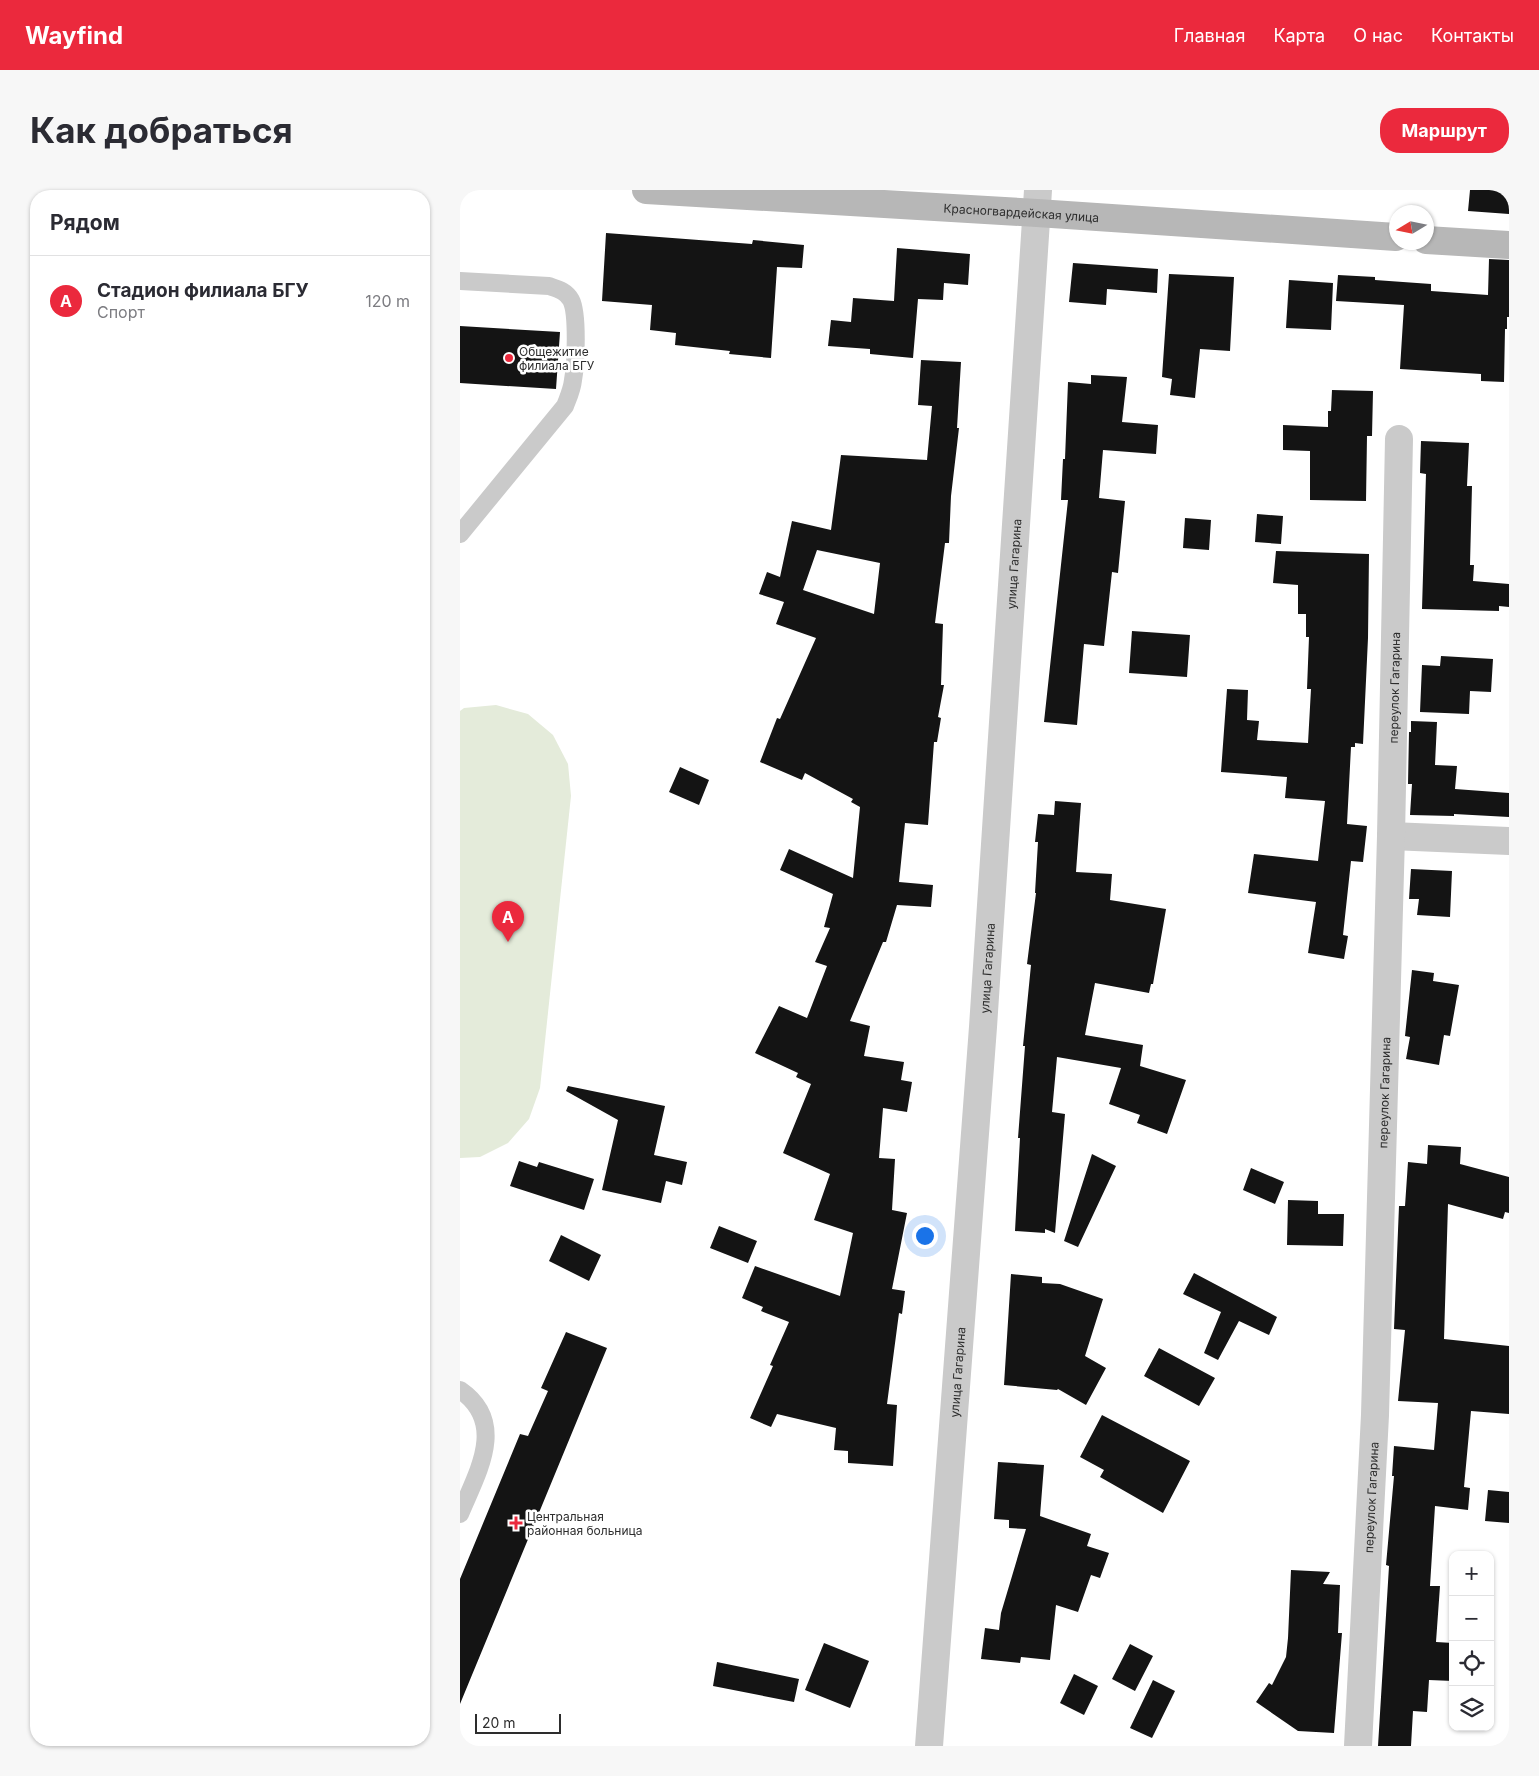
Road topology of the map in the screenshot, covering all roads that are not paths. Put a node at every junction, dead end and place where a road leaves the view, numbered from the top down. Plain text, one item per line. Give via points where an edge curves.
1 (646, 190) edge
2 (1037, 201) edge
3 (1389, 237) edge
4 (1434, 240) edge
5 (1509, 245) edge
6 (460, 281) edge
7 (1399, 439) dead end
8 (460, 534) edge
9 (1392, 836) junction
10 (1509, 842) edge
11 (460, 1390) edge
12 (460, 1514) edge
13 (929, 1746) edge
14 (1358, 1746) edge

1 - 2 main road, Красногвардейская улица
2 - 3 main road, Красногвардейская улица
2 - 13 street, улица Гагарина via 983,1027
4 - 5 main road
6 - 8 lane via 549,286 563,290 571,299 576,315 573,380 565,406
7 - 9 street, переулок Гагарина
9 - 10 street
9 - 14 street, переулок Гагарина via 1376,1405
11 - 12 lane via 483,1418 486,1434 480,1467

